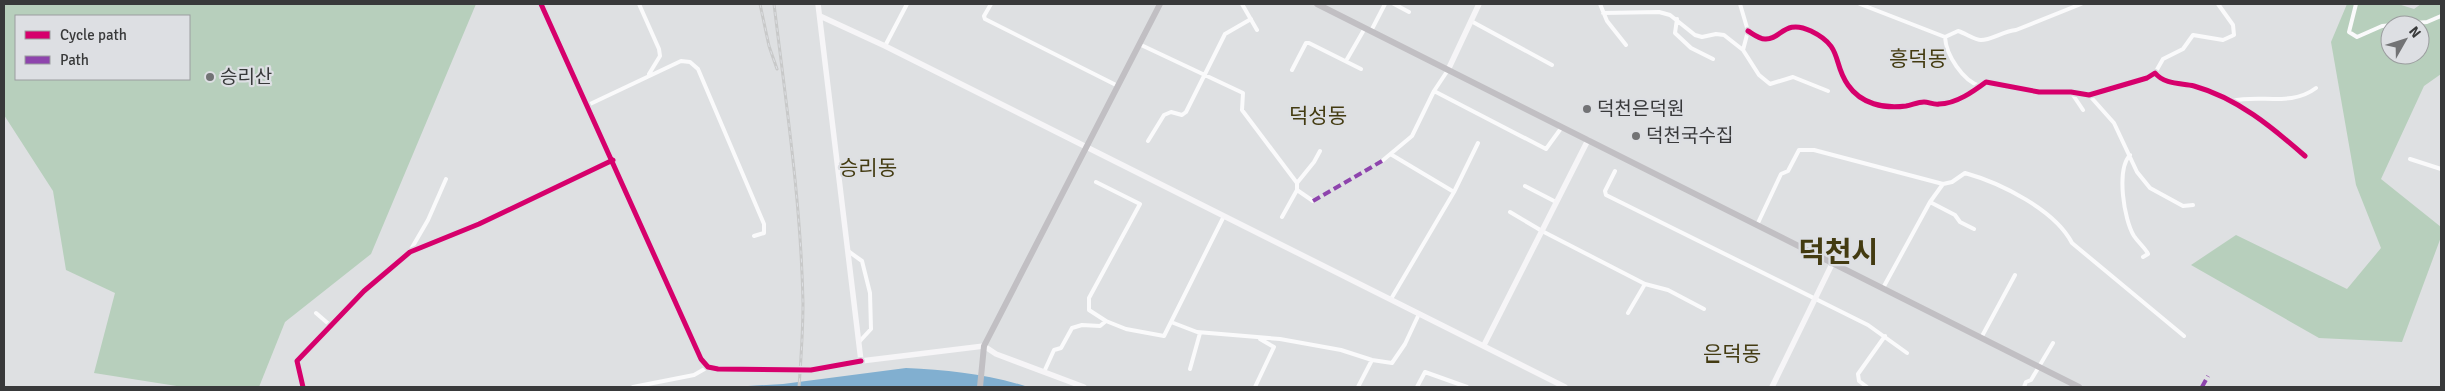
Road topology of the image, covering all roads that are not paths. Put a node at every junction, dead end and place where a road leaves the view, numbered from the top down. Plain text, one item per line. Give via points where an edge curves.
1 (541, 4) edge
2 (639, 4) edge
3 (818, 4) edge
4 (908, 4) edge
5 (991, 4) edge
6 (1160, 4) edge
7 (1242, 4) edge
8 (1317, 4) edge
9 (1385, 4) edge
10 (1394, 4) edge
11 (1479, 4) edge
12 (1600, 4) edge
13 (1740, 4) edge
14 (1860, 4) edge
15 (2081, 4) edge
16 (2218, 4) edge
17 (2356, 4) edge
18 (1408, 12) dead end
19 (1603, 13) junction
20 (820, 16) junction
21 (2441, 16) edge
22 (1251, 19) junction
23 (1677, 19) junction
24 (1470, 21) junction
25 (1257, 30) dead end
26 (1368, 30) junction
27 (1748, 31) junction
28 (1945, 37) junction
29 (1139, 44) junction
30 (1626, 45) dead end
31 (886, 46) junction
32 (1743, 50) junction
33 (1713, 58) dead end
34 (1346, 61) junction
35 (1552, 64) dead end
36 (1361, 69) dead end
37 (1292, 70) dead end
38 (1448, 70) junction
39 (2155, 73) junction
40 (1205, 74) junction
41 (648, 75) junction
42 (1118, 86) junction
43 (1980, 86) junction
44 (2316, 88) dead end
45 (1434, 91) junction
46 (1828, 91) dead end
47 (2071, 92) junction
48 (2089, 95) junction
49 (2232, 101) junction
50 (588, 104) junction
51 (2083, 110) dead end
52 (1562, 127) junction
53 (1588, 140) junction
54 (1148, 141) dead end
55 (1478, 144) dead end
56 (1086, 147) junction
57 (1320, 151) dead end
58 (1392, 155) junction
59 (2130, 155) junction
60 (2305, 156) dead end
61 (2410, 158) dead end
62 (613, 160) junction
63 (1382, 161) dead end
64 (2441, 169) edge
65 (1615, 171) dead end
66 (446, 179) dead end
67 (1096, 182) dead end
68 (1297, 183) junction
69 (1943, 184) junction
70 (1525, 186) dead end
71 (1297, 190) junction
72 (1454, 192) junction
73 (1313, 201) dead end
74 (1556, 202) junction
75 (1930, 202) junction
76 (2193, 205) dead end
77 (1510, 212) dead end
78 (1224, 216) junction
79 (1282, 217) dead end
80 (1757, 225) junction
81 (1974, 229) dead end
82 (1542, 231) junction
83 (754, 236) dead end
84 (848, 251) junction
85 (410, 252) junction
86 (2143, 257) dead end
87 (1833, 262) junction
88 (2015, 275) dead end
89 (1645, 284) junction
90 (1883, 288) junction
91 (1391, 299) junction
92 (1814, 300) junction
93 (1704, 309) dead end
94 (316, 312) dead end
95 (1420, 313) junction
96 (1628, 313) dead end
97 (1106, 321) junction
98 (1171, 322) junction
99 (331, 326) junction
100 (1200, 333) junction
101 (1885, 336) junction
102 (2184, 336) dead end
103 (1258, 338) junction
104 (1981, 338) junction
105 (859, 342) junction
106 (2053, 343) dead end
107 (1484, 345) junction
108 (984, 346) junction
109 (1907, 353) dead end
110 (861, 360) junction
111 (1372, 360) junction
112 (708, 367) junction
113 (2038, 367) junction
114 (1190, 369) dead end
115 (1044, 372) junction
116 (303, 387) edge
117 (633, 387) edge
118 (980, 387) edge
119 (1084, 387) edge
120 (1255, 387) edge
121 (1358, 387) edge
122 (1417, 387) edge
123 (1466, 387) edge
124 (1565, 387) edge
125 (1772, 387) edge
126 (1867, 387) edge
127 (2024, 387) edge
128 (2079, 387) edge

1 - 50 street
2 - 41 street via 660,56
3 - 20 main road
4 - 31 street
5 - 42 street via 985,19
6 - 29 main road
7 - 22 street
8 - 26 main road
9 - 26 street
10 - 18 street
11 - 24 main road
12 - 19 street
13 - 27 street
14 - 28 street
15 - 28 street via 2016,30 1980,40 1958,31
16 - 39 street via 2233,26 2234,35 2223,40 2193,35 2183,49 2163,59
17 - 21 street via 2349,32 2357,37 2382,26 2428,22
19 - 23 street via 1659,12
19 - 30 street
20 - 31 main road
20 - 84 main road
22 - 25 street
22 - 40 street via 1225,34
23 - 32 street via 1695,35 1724,35
23 - 33 street via 1675,33 1682,41
24 - 35 street
24 - 38 main road
26 - 34 street
26 - 38 main road
27 - 32 street
27 - 43 street via 1764,39 1796,26 1810,30 1831,46 1850,88 1877,106 1926,102 1940,105 1966,96
28 - 43 street via 1946,47 1954,61 1971,82
29 - 40 street
29 - 42 main road
31 - 56 main road
32 - 46 street via 1759,75 1770,84 1793,77
34 - 36 street
34 - 37 street via 1309,42
38 - 45 street
38 - 52 main road
39 - 48 street
39 - 49 street via 2168,82 2193,86
40 - 54 street via 1186,112 1164,115
40 - 68 street via 1243,93 1242,110
41 - 50 street
41 - 83 street via 684,60 698,69 764,224 764,232
42 - 56 main road
43 - 47 street via 1986,82 2039,92
44 - 49 street via 2305,96 2291,99 2245,98
45 - 52 street via 1546,149
45 - 58 street via 1412,136
47 - 48 street
47 - 51 street
48 - 59 street via 2114,123
49 - 60 street via 2273,128
50 - 62 street
52 - 53 main road
53 - 74 main road
53 - 80 main road
55 - 72 street
56 - 78 main road
56 - 108 main road
57 - 68 street
58 - 63 street
58 - 72 street
59 - 76 street via 2150,188 2184,206
59 - 86 street via 2125,164 2123,200 2135,237 2148,254
61 - 64 street
62 - 85 street via 479,224
62 - 112 street via 701,360
65 - 92 street via 1606,194
66 - 85 street
67 - 97 street via 1140,204 1089,298 1089,310
68 - 71 street
69 - 75 street
69 - 80 street via 1814,150 1799,150 1788,171 1781,174
69 - 102 street via 1966,173 2029,201 2060,224 2072,243
70 - 74 street
71 - 73 street
71 - 79 street
72 - 91 street
74 - 82 main road
75 - 81 street
75 - 90 street
77 - 82 street
78 - 91 main road
78 - 98 street
80 - 87 main road
82 - 89 street
82 - 107 main road
84 - 105 main road
84 - 105 street via 862,261 870,292 871,329
85 - 99 street via 364,291
87 - 90 main road
87 - 92 main road
88 - 104 street
89 - 93 street via 1668,290
89 - 96 street
90 - 104 main road
91 - 95 main road
92 - 101 street
92 - 125 main road
94 - 99 street
95 - 107 main road
95 - 111 street via 1392,363
97 - 98 street via 1126,329 1164,336
97 - 115 street via 1100,326 1072,328 1061,348 1054,350
98 - 100 street
99 - 116 street via 297,361
100 - 103 street
100 - 114 street
101 - 109 street
101 - 126 street via 1858,374 1859,381
103 - 111 street via 1341,350
103 - 120 street via 1274,347
104 - 113 main road
105 - 110 main road
106 - 113 street
107 - 124 main road
108 - 110 main road
108 - 115 main road via 996,354
108 - 118 main road
110 - 112 street via 811,370
111 - 121 street
112 - 117 street via 694,374
113 - 127 street
113 - 128 main road
115 - 119 main road
122 - 123 street via 1425,372

